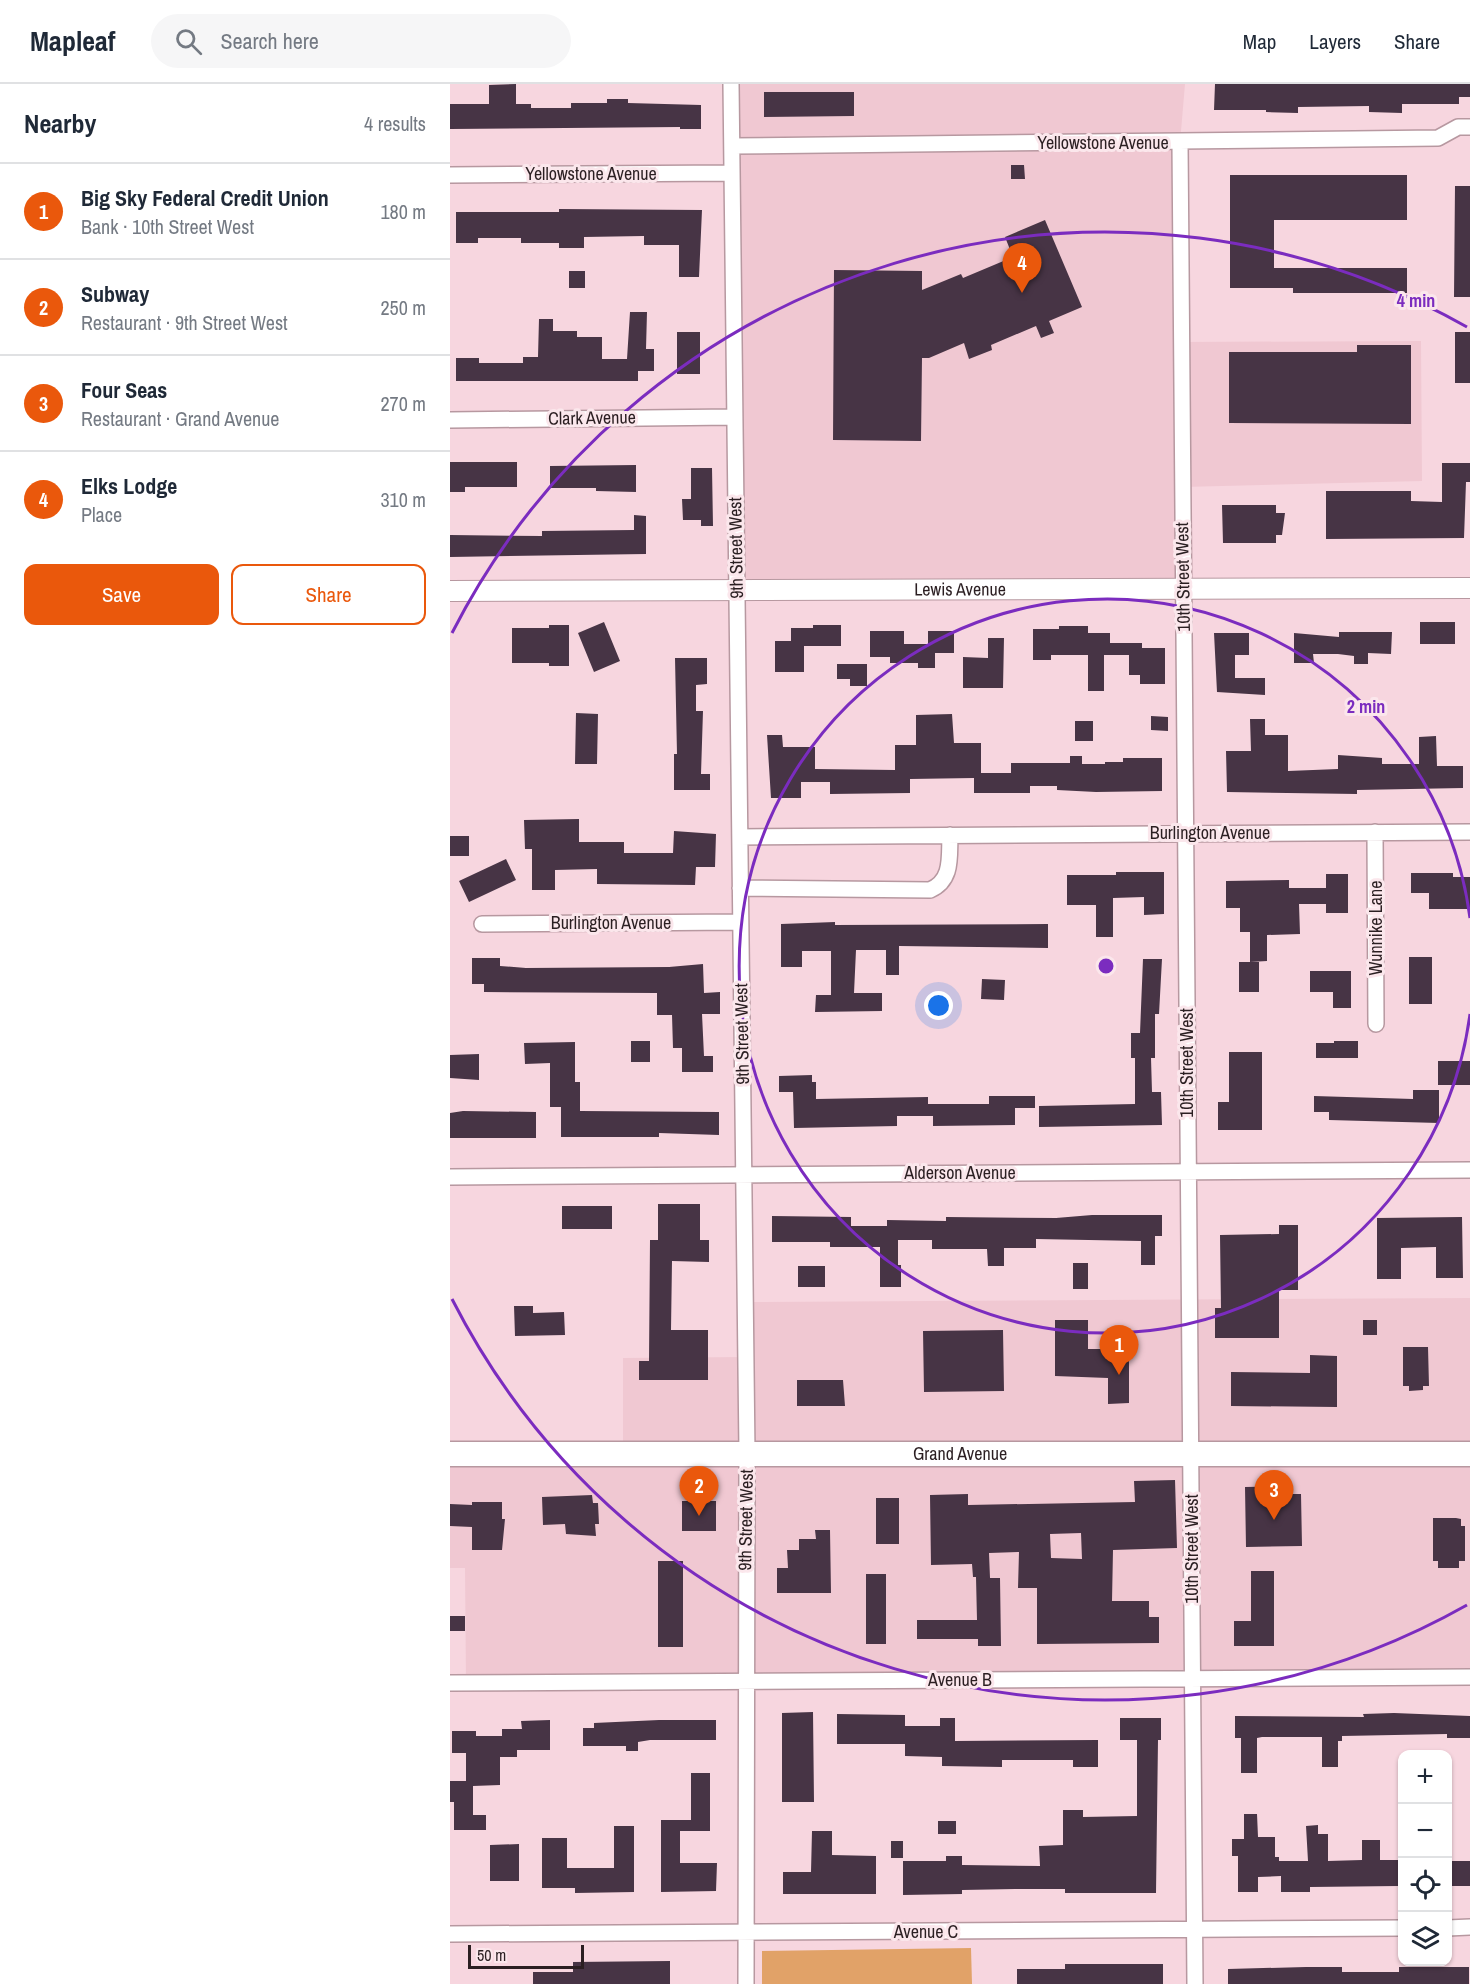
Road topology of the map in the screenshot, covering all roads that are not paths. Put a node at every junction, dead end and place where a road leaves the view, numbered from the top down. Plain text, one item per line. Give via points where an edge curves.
1 (731, 84) edge
2 (1470, 126) edge
3 (1180, 143) junction
4 (732, 146) junction
5 (731, 173) junction
6 (450, 175) edge
7 (734, 417) junction
8 (450, 420) edge
9 (1470, 588) edge
10 (1183, 589) junction
11 (736, 590) junction
12 (450, 591) edge
13 (1375, 832) junction
14 (1470, 832) edge
15 (1185, 833) junction
16 (950, 835) junction
17 (740, 837) junction
18 (740, 888) junction
19 (740, 922) junction
20 (482, 924) dead end
21 (1376, 1023) dead end
22 (1470, 1170) edge
23 (1188, 1172) junction
24 (744, 1175) junction
25 (450, 1177) edge
26 (747, 1453) junction
27 (1191, 1453) junction
28 (450, 1454) edge
29 (1470, 1454) edge
30 (1470, 1677) edge
31 (1192, 1679) junction
32 (746, 1681) junction
33 (450, 1683) edge
34 (1470, 1927) edge
35 (1398, 1928) edge
36 (1452, 1928) edge
37 (1195, 1930) junction
38 (746, 1933) junction
39 (450, 1934) edge
40 (746, 1984) edge
41 (1195, 1984) edge

1 - 4 street, 9th Street West
2 - 3 street, Yellowstone Avenue via 1458,127 1438,138
3 - 4 street, Yellowstone Avenue
3 - 10 street, 10th Street West
4 - 5 street, 9th Street West
5 - 6 street, Yellowstone Avenue
5 - 7 street, 9th Street West
7 - 8 street, Clark Avenue
7 - 11 street, 9th Street West
9 - 10 street, Lewis Avenue
10 - 11 street, Lewis Avenue
10 - 15 street, 10th Street West
11 - 12 street, Lewis Avenue
11 - 17 street, 9th Street West
13 - 14 street, Burlington Avenue
13 - 15 street, Burlington Avenue
13 - 21 street, Wunnike Lane
15 - 16 street, Burlington Avenue
15 - 23 street, 10th Street West
16 - 17 street, Burlington Avenue
16 - 18 street via 948,874 941,885 930,890
17 - 18 street, 9th Street West
18 - 19 street, 9th Street West
19 - 20 street, Burlington Avenue
19 - 24 street, 9th Street West
22 - 23 street, Alderson Avenue
23 - 24 street, Alderson Avenue
23 - 27 street, 10th Street West
24 - 25 street, Alderson Avenue
24 - 26 street, 9th Street West
26 - 27 main road, Grand Avenue
26 - 28 main road, Grand Avenue
26 - 32 street, 9th Street West
27 - 29 main road, Grand Avenue
27 - 31 street, 10th Street West
30 - 31 street, Avenue B
31 - 32 street, Avenue B
31 - 37 street, 10th Street West
32 - 33 street, Avenue B
32 - 38 street, 9th Street West
34 - 36 street
35 - 37 street, Avenue C
37 - 38 street, Avenue C
37 - 41 street, 10th Street West
38 - 39 street, Avenue C
38 - 40 street, 9th Street West

